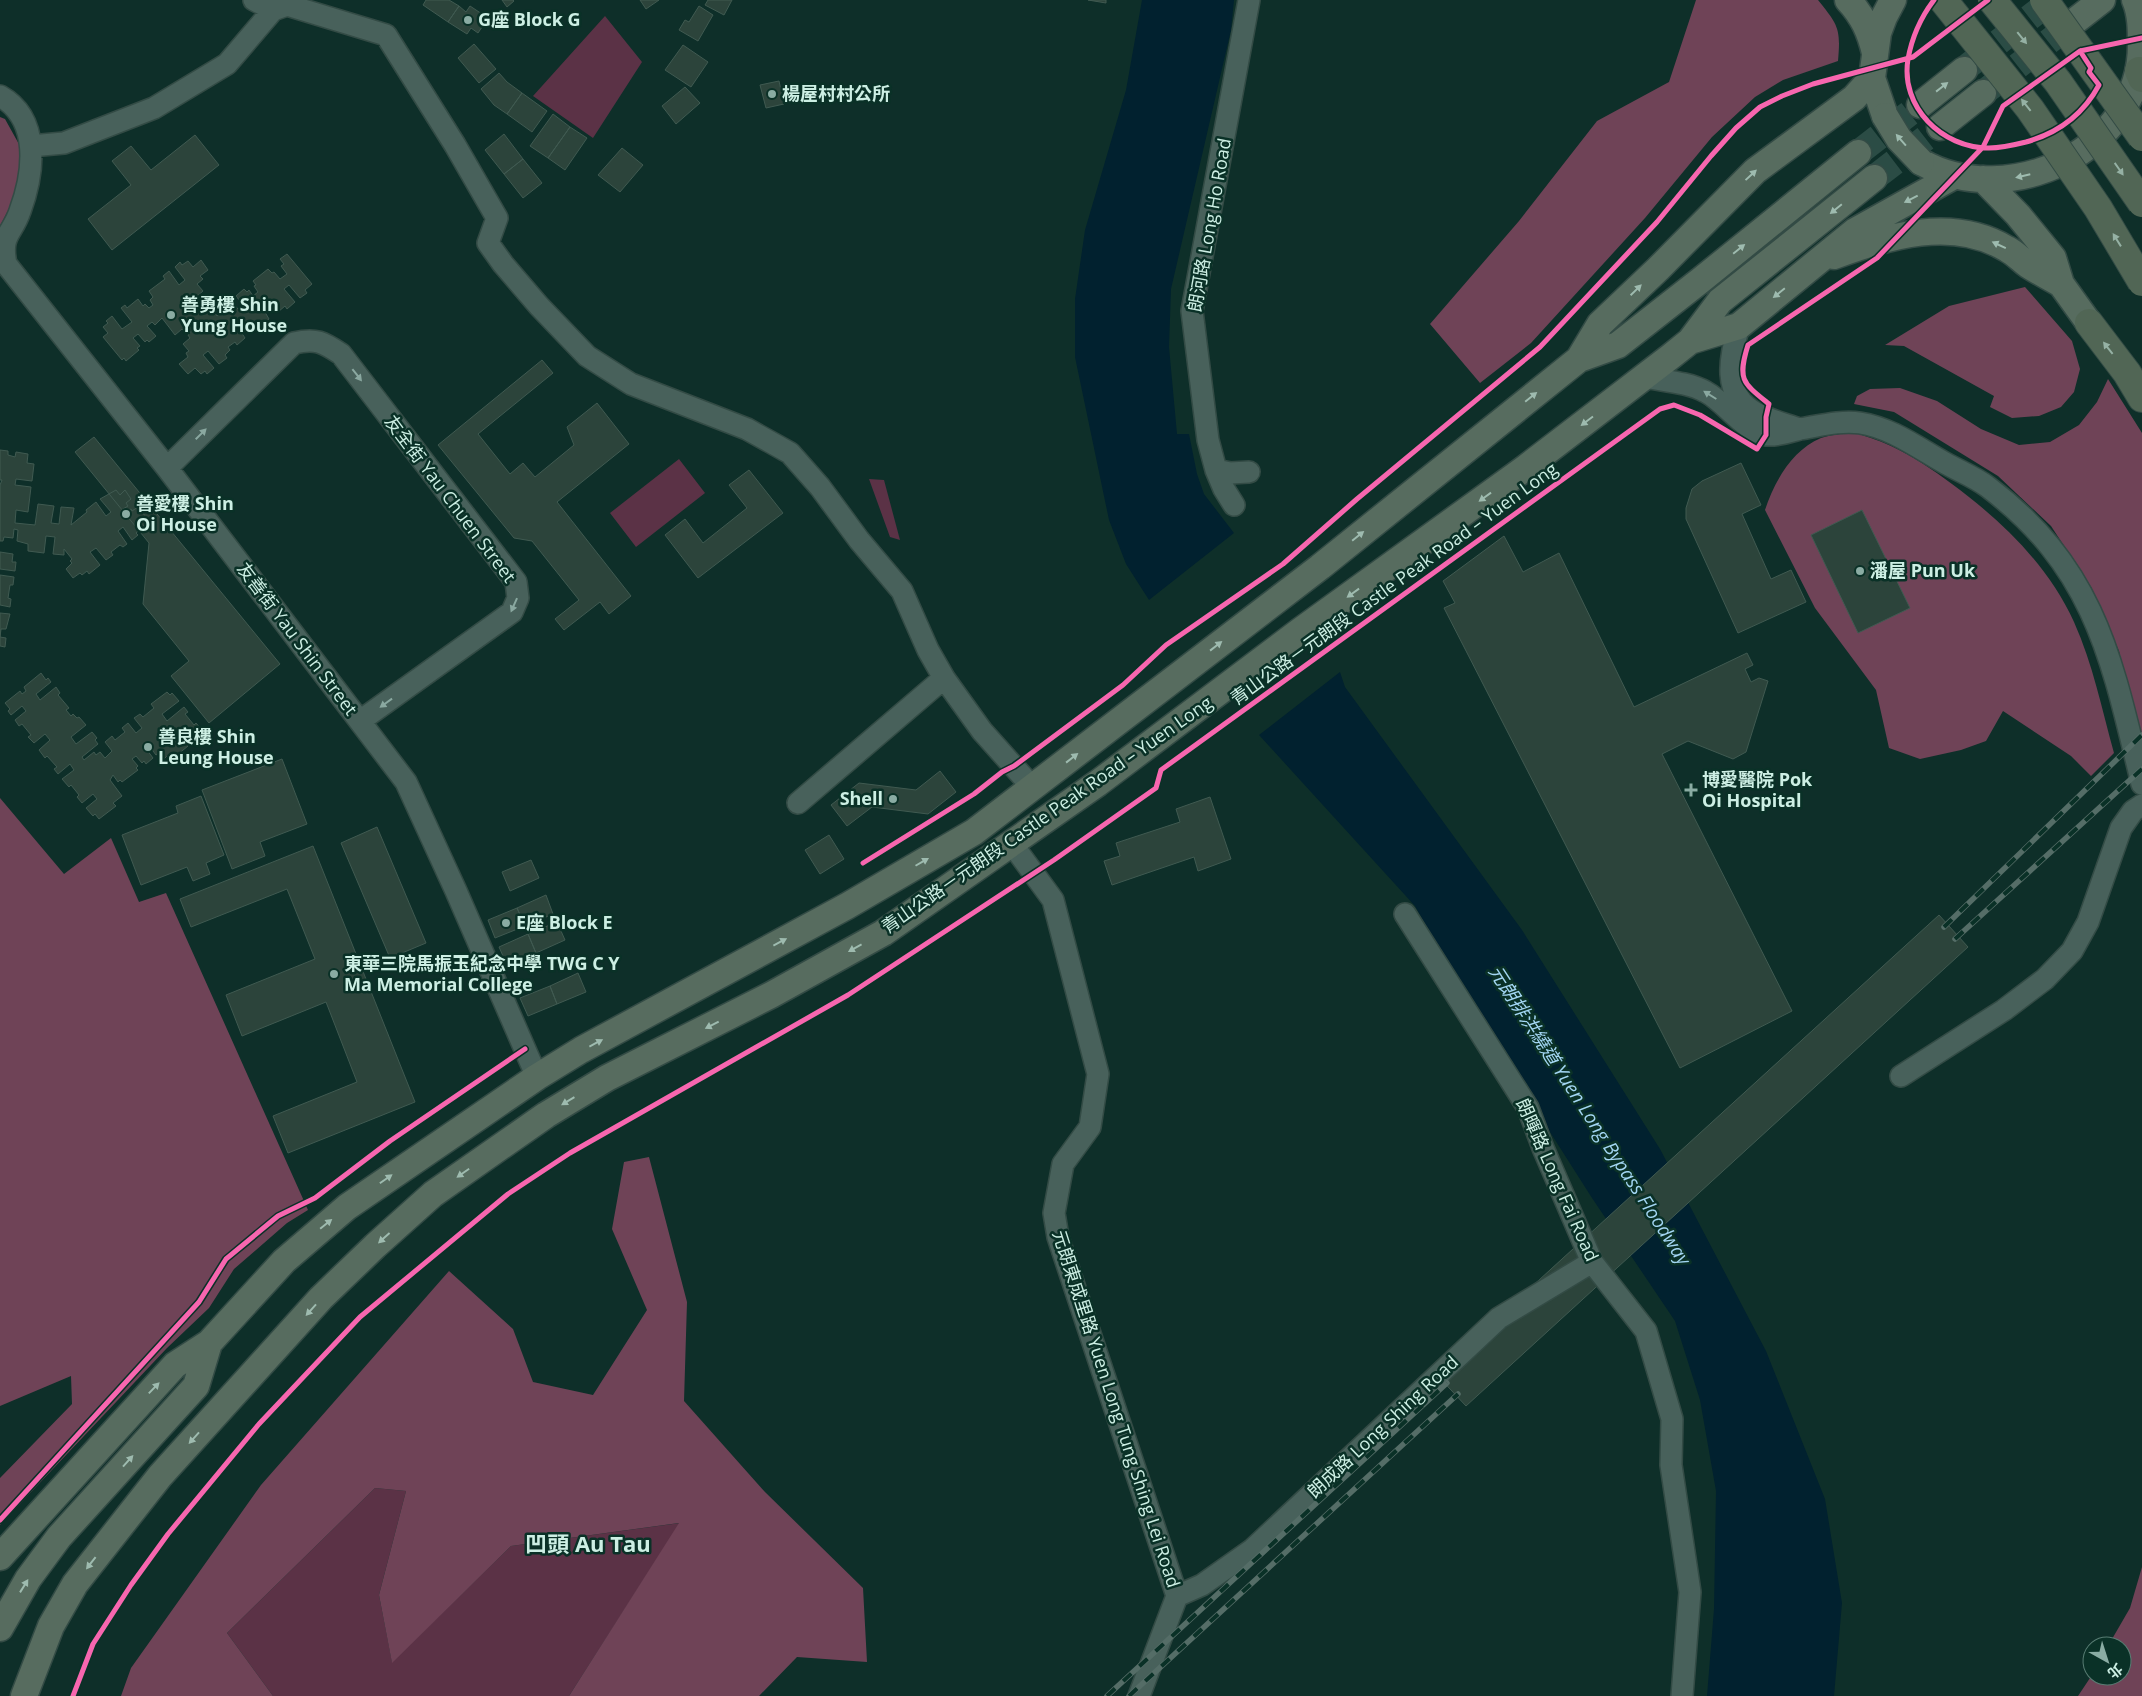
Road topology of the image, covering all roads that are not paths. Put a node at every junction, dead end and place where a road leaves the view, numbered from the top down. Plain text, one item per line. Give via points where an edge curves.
1 (254, 0) edge
2 (1249, 0) edge
3 (1848, 0) edge
4 (1893, 0) edge
5 (1943, 0) edge
6 (1992, 0) edge
7 (2044, 0) edge
8 (2102, 0) edge
9 (282, 5) edge
10 (2139, 16) edge
11 (2075, 21) tunnel mouth
12 (1874, 66) junction
13 (1964, 70) tunnel mouth
14 (2141, 74) edge
15 (1983, 93) tunnel mouth
16 (0, 96) edge
17 (1920, 104) tunnel mouth
18 (1940, 127) tunnel mouth
19 (2142, 137) edge
20 (31, 146) junction
21 (1858, 153) tunnel mouth
22 (1954, 176) junction
23 (1874, 178) tunnel mouth
24 (1983, 179) junction
25 (2142, 203) edge
26 (1817, 262) junction
27 (2142, 282) edge
28 (2061, 284) junction
29 (2088, 323) joint
30 (1739, 326) junction
31 (1690, 340) junction
32 (1579, 359) junction
33 (1644, 377) junction
34 (2142, 398) edge
35 (1800, 429) junction
36 (167, 468) junction
37 (1216, 470) junction
38 (1249, 472) dead end
39 (1234, 504) dead end
40 (944, 678) junction
41 (360, 721) junction
42 (2142, 784) edge
43 (1033, 788) junction
44 (798, 803) dead end
45 (2142, 806) edge
46 (1012, 844) junction
47 (1405, 914) dead end
48 (1901, 1076) dead end
49 (537, 1077) junction
50 (1592, 1262) junction
51 (209, 1343) junction
52 (0, 1557) edge
53 (1177, 1596) junction
54 (0, 1628) edge
55 (24, 1696) edge
56 (1139, 1696) edge
57 (1682, 1696) edge

1 - 9 street
2 - 37 street, 朗河路 Long Ho Road via 1192,311 1208,440
3 - 12 main road via 1870,32
4 - 12 main road via 1878,33
27 -> 5 highway, bridge via 2098,208 2030,109
6 -> 25 highway, bridge via 2058,82
7 - 19 highway, bridge
8 - 11 main road
9 - 20 street via 227,64 154,108 64,143
9 - 40 street via 386,35 497,218 488,243 508,271 587,356 631,384 747,429 790,453 902,591
10 - 14 main road
22 -> 12 main road, bridge via 1921,162 1899,138 1886,116
32 -> 12 main road via 1600,324 1755,171 1854,98
17 -> 13 main road
14 -> 24 main road via 2118,116 2081,152 2040,172
15 - 18 main road
16 - 20 street via 28,126
20 - 36 street, 友善街 Yau Shin Street via 25,195 3,249 6,264
32 -> 21 main road, 青山公路－元朗段 Castle Peak Road – Yuen Long via 1618,345
22 - 24 main road
22 -> 26 main road via 1855,231
23 -> 31 main road, 青山公路－元朗段 Castle Peak Road – Yuen Long via 1720,300
24 - 28 main road via 2053,258
28 -> 26 main road via 1996,243 1949,231 1887,238
26 -> 30 main road
28 - 29 main road
34 -> 29 highway
30 - 31 main road
30 - 35 street via 1730,368 1736,393 1754,412
31 - 33 main road, 青山公路－元朗段 Castle Peak Road – Yuen Long
43 -> 32 main road, 青山公路－元朗段 Castle Peak Road – Yuen Long via 1320,567
35 -> 33 street via 1766,435 1706,392
33 -> 46 main road, 青山公路－元朗段 Castle Peak Road – Yuen Long via 1524,469
35 - 42 street via 1860,423 1888,431 1987,486 2034,526 2078,586 2101,633 2119,687
36 - 41 street, 友善街 Yau Shin Street
36 -> 41 street, 友全街 Yau Chuen Street via 294,343 307,340 322,342 341,354 516,582 518,598 512,612
37 - 38 street
37 - 39 street, 朗河路 Long Ho Road
40 - 43 street via 982,731
40 - 44 street
41 - 49 street, 友善街 Yau Shin Street via 406,782
49 -> 43 main road, 青山公路－元朗段 Castle Peak Road – Yuen Long via 974,832
45 - 48 street via 2133,811 2121,828 2088,922 2072,951 2045,979 2004,1010
46 - 53 street, 元朗東成里路 Yuen Long Tung Shing Lei Road via 1053,900 1098,1074 1090,1127 1063,1164 1054,1212 1058,1237
46 -> 55 main road, 青山公路－元朗段 Castle Peak Road – Yuen Long via 883,932 771,995 607,1078 546,1115 433,1194 327,1292 160,1476 74,1584 51,1626
47 - 50 street, 朗暉路 Long Fai Road via 1528,1108
51 -> 49 main road, 青山公路－元朗段 Castle Peak Road – Yuen Long via 284,1261 340,1213
50 - 53 street, 朗成路 Long Shing Road via 1499,1318 1253,1549 1202,1586
50 - 57 street, 朗暉路 Long Fai Road via 1646,1331 1672,1420 1671,1466 1690,1592
52 -> 51 main road, 青山公路－元朗段 Castle Peak Road – Yuen Long via 175,1365
54 -> 51 main road, 青山公路－元朗段 Castle Peak Road – Yuen Long via 28,1579 54,1544 196,1386
53 - 56 street, 元朗東成里路 Yuen Long Tung Shing Lei Road

